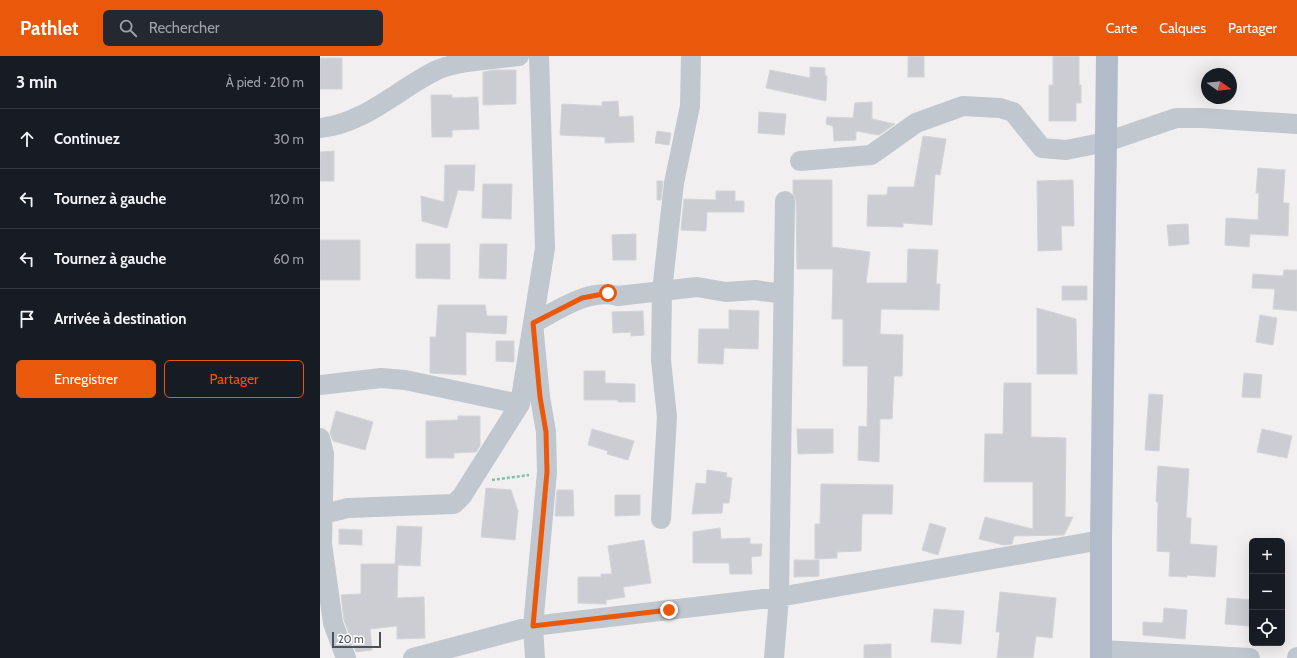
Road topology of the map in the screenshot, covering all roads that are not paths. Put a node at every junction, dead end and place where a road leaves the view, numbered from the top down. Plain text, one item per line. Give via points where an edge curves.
1 (518, 56) edge
2 (538, 56) edge
3 (691, 56) edge
4 (1107, 56) edge
5 (1297, 124) edge
6 (320, 128) edge
7 (1106, 142) junction
8 (800, 161) dead end
9 (785, 201) dead end
10 (662, 291) junction
11 (783, 294) junction
12 (533, 323) junction
13 (320, 385) edge
14 (520, 404) junction
15 (320, 438) edge
16 (323, 514) junction
17 (661, 520) dead end
18 (1101, 540) junction
19 (779, 597) junction
20 (533, 626) junction
21 (1101, 654) edge
22 (346, 658) edge
23 (413, 658) edge
24 (535, 658) edge
25 (774, 658) edge
26 (1250, 658) edge

1 - 6 street via 438,70 350,121
2 - 12 street via 545,248
3 - 10 street via 690,106 674,183
4 - 7 main road
5 - 7 street via 1176,118
7 - 8 street via 1066,150 1042,148 1012,112 1000,108 963,106 916,123 871,155
7 - 18 main road
9 - 11 street
10 - 11 street via 697,287 726,292 755,290
10 - 12 street via 618,296 608,293 582,298
10 - 17 street via 661,360 667,417
11 - 19 street
12 - 14 street
12 - 20 street via 546,432 547,472
13 - 14 street via 381,378 405,380
14 - 16 street via 462,496 454,504 348,508
15 - 16 street via 324,454
16 - 22 street via 322,544 333,624
18 - 19 street
18 - 21 main road
19 - 20 street
19 - 25 street
20 - 23 street
20 - 24 street
21 - 26 street

